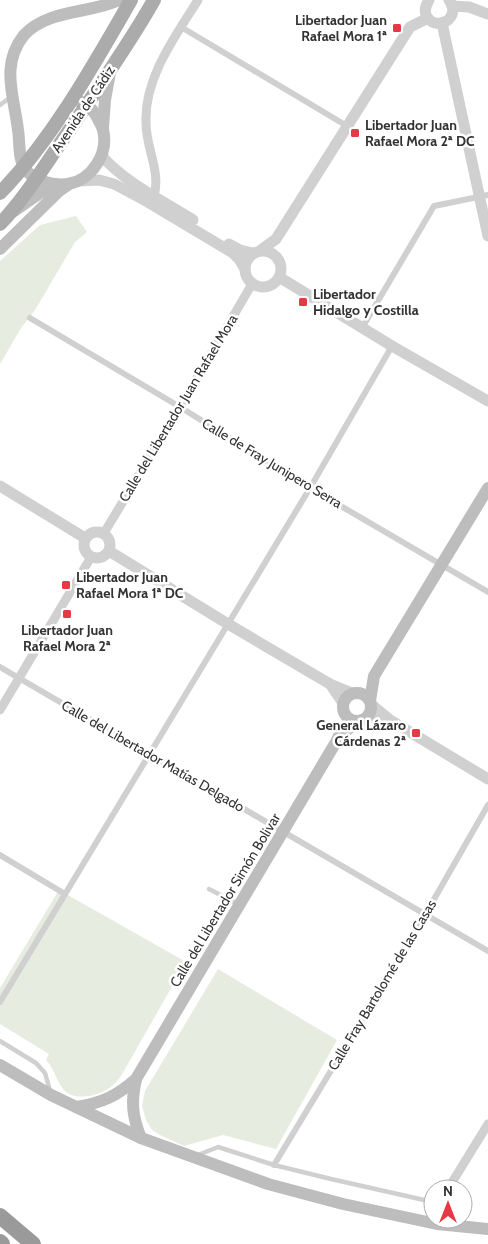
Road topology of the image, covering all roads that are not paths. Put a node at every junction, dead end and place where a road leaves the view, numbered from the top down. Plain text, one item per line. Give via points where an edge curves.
1 (119, 0) edge
2 (130, 0) edge
3 (154, 0) edge
4 (198, 0) edge
5 (429, 0) edge
6 (450, 3) edge
7 (468, 3) edge
8 (488, 14) edge
9 (428, 18) junction
10 (442, 23) junction
11 (181, 27) junction
12 (111, 67) junction
13 (11, 96) junction
14 (71, 102) junction
15 (0, 105) edge
16 (86, 105) junction
17 (347, 126) junction
18 (103, 130) junction
19 (102, 156) junction
20 (24, 167) junction
21 (36, 178) junction
22 (74, 182) junction
23 (54, 184) junction
24 (1, 191) edge
25 (154, 196) junction
26 (484, 196) edge
27 (4, 220) edge
28 (488, 236) edge
29 (276, 239) junction
30 (0, 249) edge
31 (257, 252) junction
32 (277, 257) junction
33 (244, 270) junction
34 (280, 277) junction
35 (252, 284) junction
36 (30, 318) dead end
37 (362, 328) junction
38 (392, 346) junction
39 (488, 401) edge
40 (180, 407) junction
41 (0, 486) edge
42 (310, 488) junction
43 (488, 488) edge
44 (104, 533) junction
45 (85, 538) junction
46 (109, 551) junction
47 (91, 556) junction
48 (441, 565) junction
49 (488, 592) edge
50 (228, 624) junction
51 (0, 667) edge
52 (19, 678) junction
53 (373, 680) junction
54 (349, 700) junction
55 (371, 703) junction
56 (0, 710) edge
57 (363, 719) junction
58 (390, 720) junction
59 (339, 736) junction
60 (150, 754) junction
61 (488, 779) edge
62 (488, 805) edge
63 (282, 832) junction
64 (0, 855) edge
65 (209, 889) dead end
66 (65, 894) junction
67 (239, 905) junction
68 (425, 915) junction
69 (488, 951) edge
70 (0, 1002) edge
71 (0, 1041) edge
72 (0, 1065) edge
73 (136, 1079) junction
74 (51, 1095) junction
75 (76, 1107) junction
76 (488, 1124) edge
77 (141, 1138) junction
78 (191, 1157) junction
79 (274, 1165) junction
80 (454, 1179) edge
81 (423, 1200) edge
82 (0, 1216) edge
83 (423, 1219) edge
84 (473, 1227) edge
85 (488, 1229) edge
86 (33, 1244) edge

1 - 13 main road via 99,8 51,18 33,27 15,48 9,79
2 - 14 main road, Avenida de Cádiz
3 - 12 main road, Avenida de Cádiz
4 - 11 street
5 - 9 street via 425,10
6 - 7 street
6 - 10 street via 453,10 450,18
7 - 8 street
9 - 10 street via 434,23
9 - 17 street via 410,27
10 - 26 street
11 - 17 street
11 - 25 street via 156,72 146,106 146,135 157,178
12 - 16 main road, Avenida de Cádiz
12 - 18 main road
13 - 15 lane
13 - 20 main road
14 - 16 main road via 76,100
14 - 20 main road, Avenida de Cádiz
16 - 18 main road via 96,115
16 - 21 main road, Avenida de Cádiz
17 - 29 street
18 - 19 main road
19 - 22 main road via 87,176
19 - 25 street via 117,171
20 - 21 main road
20 - 24 main road, Avenida de Cádiz
21 - 23 main road
21 - 27 main road, Avenida de Cádiz
22 - 23 main road
22 - 30 main road via 59,191
22 - 33 street via 99,180 114,184 233,253
23 - 27 main road, Avenida de Cádiz
25 - 31 street via 228,244 240,250
26 - 28 street
26 - 37 street via 434,206
29 - 31 street
29 - 32 street
31 - 32 street via 267,251
31 - 33 street via 247,260
32 - 34 street via 281,266
33 - 35 street
34 - 35 street via 270,286
34 - 37 street
35 - 40 street, Calle del Libertador Juan Rafael Mora
36 - 40 street, Calle de Fray Junipero Serra
37 - 38 street
38 - 39 street
38 - 42 street
40 - 42 street, Calle de Fray Junipero Serra
40 - 44 street, Calle del Libertador Juan Rafael Mora
41 - 45 street
42 - 48 street, Calle de Fray Junipero Serra
42 - 50 street
43 - 48 main road
44 - 45 street via 91,533
44 - 46 street via 110,539
45 - 47 street via 84,546
46 - 47 street via 103,557
46 - 50 street
47 - 52 street
48 - 49 street, Calle de Fray Junipero Serra
48 - 53 main road
50 - 54 street via 330,684
50 - 60 street
51 - 52 street, Calle del Libertador Matías Delgado
52 - 56 street
52 - 60 street, Calle del Libertador Matías Delgado
53 - 54 main road
53 - 55 main road
54 - 55 main road via 365,694
54 - 57 main road via 350,719
54 - 59 main road, Calle del Libertador Simón Bolivar
55 - 57 main road via 372,710
55 - 58 street
57 - 58 street
57 - 59 main road, Calle del Libertador Simón Bolivar
58 - 61 street
59 - 63 main road, Calle del Libertador Simón Bolivar
60 - 63 street, Calle del Libertador Matías Delgado
60 - 66 street
62 - 68 street, Calle Fray Bartolomé de las Casas
63 - 67 main road, Calle del Libertador Simón Bolivar
63 - 68 street, Calle del Libertador Matías Delgado
64 - 66 street
65 - 67 lane
66 - 70 street
67 - 73 main road, Calle del Libertador Simón Bolivar
68 - 69 street, Calle del Libertador Matías Delgado
68 - 79 street, Calle Fray Bartolomé de las Casas
71 - 74 lane via 36,1062 45,1073
72 - 74 main road
73 - 75 main road, Calle del Libertador Simón Bolivar via 109,1098
73 - 77 main road, Calle del Libertador Simón Bolivar via 133,1109
74 - 75 main road
75 - 77 main road
76 - 80 street
77 - 78 main road
78 - 79 lane via 218,1147
78 - 83 main road via 268,1184 343,1204
79 - 81 lane
82 - 86 highway
84 - 85 main road

